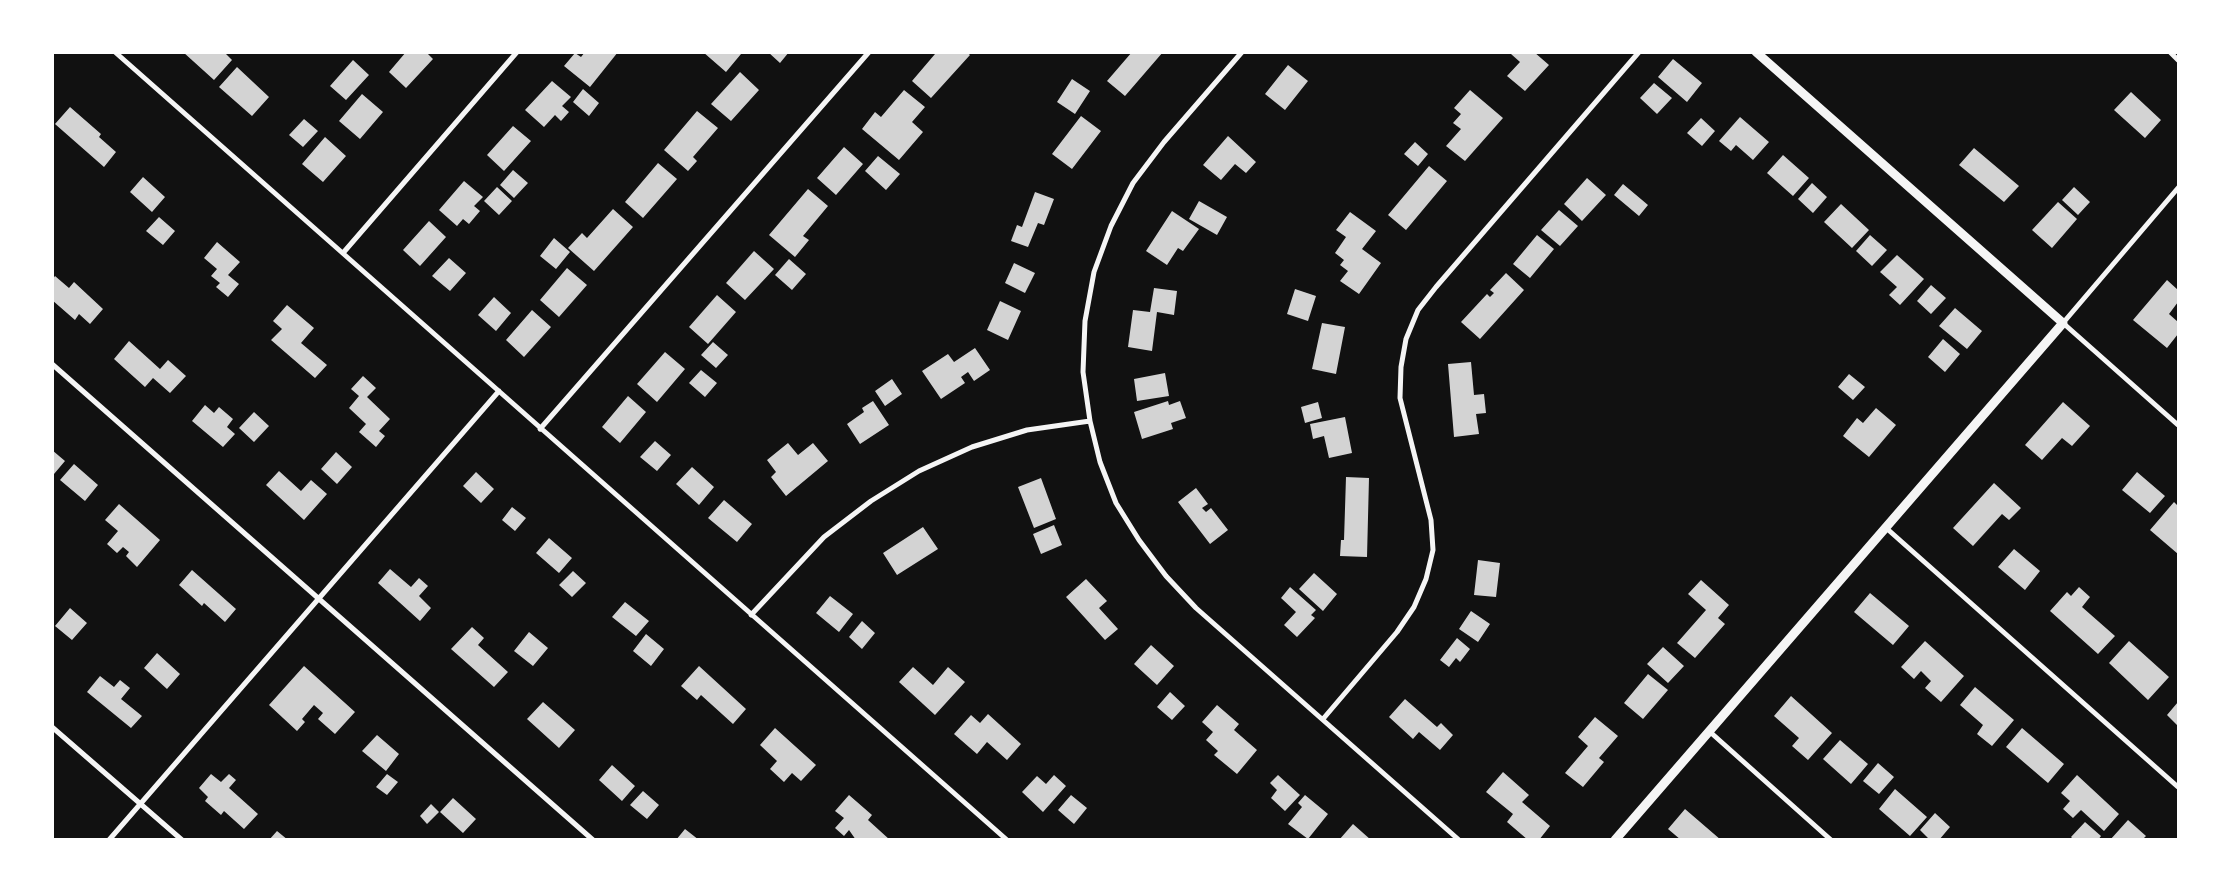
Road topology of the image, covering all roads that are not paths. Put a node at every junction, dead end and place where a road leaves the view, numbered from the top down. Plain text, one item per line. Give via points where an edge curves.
1 (115, 52) edge
2 (517, 52) edge
3 (869, 52) edge
4 (1242, 52) edge
5 (1639, 52) edge
6 (1756, 52) edge
7 (2170, 52) edge
8 (2178, 60) edge
9 (2178, 188) edge
10 (343, 253) junction
11 (2063, 323) junction
12 (52, 364) edge
13 (500, 391) junction
14 (1090, 421) junction
15 (2178, 424) edge
16 (540, 429) junction
17 (1885, 527) junction
18 (319, 598) junction
19 (752, 615) junction
20 (1323, 719) junction
21 (52, 727) edge
22 (1709, 731) junction
23 (2178, 787) edge
24 (140, 803) junction
25 (109, 840) edge
26 (182, 840) edge
27 (593, 840) edge
28 (1007, 840) edge
29 (1459, 840) edge
30 (1615, 840) edge
31 (1831, 840) edge

1 - 10 street
2 - 10 street
3 - 16 street
4 - 14 street via 1133,183 1111,226 1094,272 1085,321 1083,372
5 - 20 street via 1418,310 1406,339 1400,398 1432,520 1433,550 1426,579 1414,607 1397,632
6 - 11 street
7 - 8 street
9 - 11 street
10 - 13 street
11 - 15 street
11 - 17 street
12 - 18 street
13 - 16 street
13 - 18 street
14 - 19 street via 1027,430 972,447 919,471 824,536
14 - 20 street via 1100,462 1116,503 1166,576 1196,608
16 - 19 street
17 - 22 street
17 - 23 street
18 - 24 street
18 - 27 street
19 - 28 street
20 - 29 street
21 - 24 street
22 - 30 street
22 - 31 street
24 - 25 street
24 - 26 street

